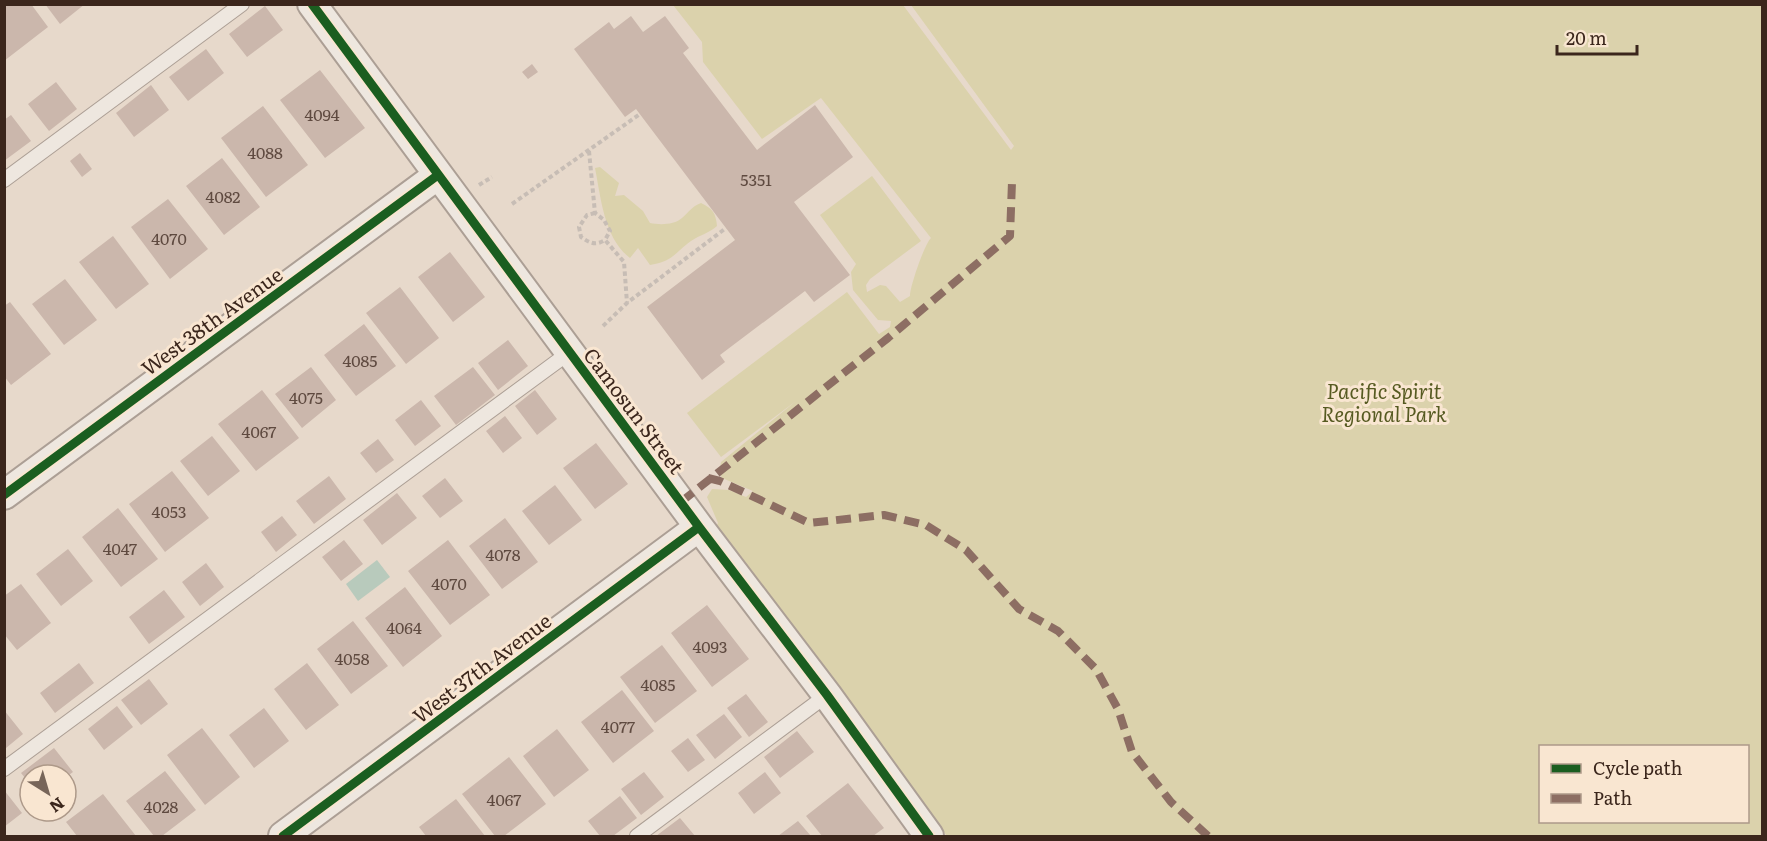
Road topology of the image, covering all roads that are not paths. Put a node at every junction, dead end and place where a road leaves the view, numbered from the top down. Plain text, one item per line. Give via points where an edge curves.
1 (242, 4) edge
2 (312, 4) edge
3 (438, 175) junction
4 (4, 180) edge
5 (570, 352) junction
6 (4, 495) edge
7 (699, 526) junction
8 (827, 695) junction
9 (4, 769) edge
10 (283, 837) edge
11 (637, 837) edge
12 (929, 837) edge

1 - 4 lane
2 - 3 street, Camosun Street
3 - 5 street, Camosun Street
3 - 6 street, West 38th Avenue
5 - 7 street, Camosun Street
5 - 9 lane
7 - 8 street, Camosun Street
7 - 10 street, West 37th Avenue
8 - 11 lane
8 - 12 street, Camosun Street

